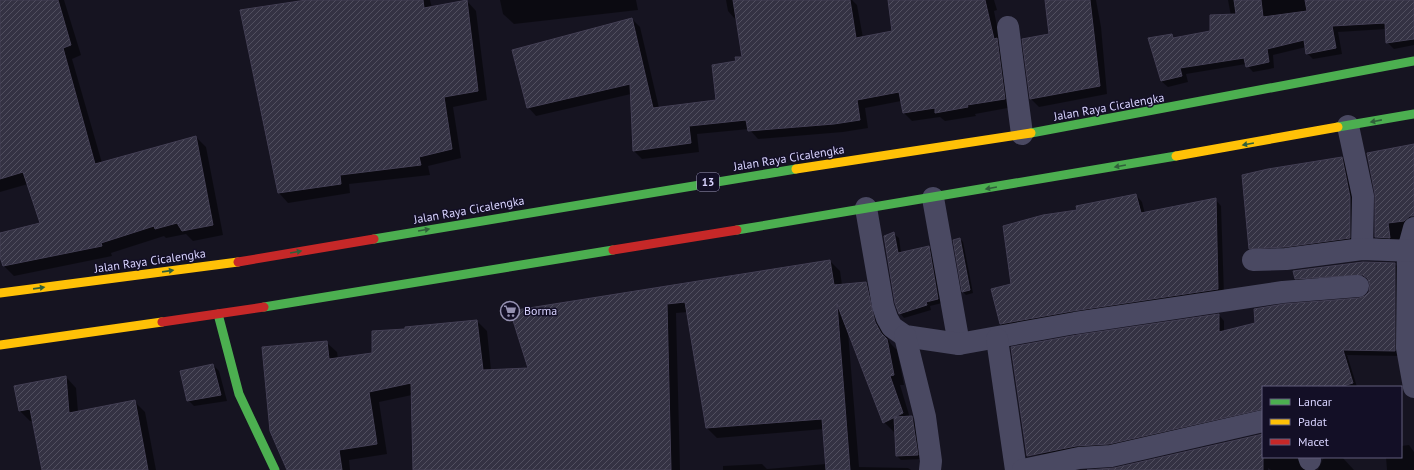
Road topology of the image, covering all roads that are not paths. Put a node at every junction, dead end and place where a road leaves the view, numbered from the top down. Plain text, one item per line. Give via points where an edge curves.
1 (1008, 27) dead end
2 (1414, 62) edge
3 (1414, 114) edge
4 (1348, 126) junction
5 (1022, 134) junction
6 (933, 198) junction
7 (866, 208) junction
8 (1414, 228) edge
9 (1362, 249) junction
10 (1411, 251) edge
11 (1253, 260) dead end
12 (1358, 286) dead end
13 (0, 293) edge
14 (218, 314) junction
15 (905, 336) junction
16 (997, 339) junction
17 (959, 344) junction
18 (0, 345) edge
19 (1414, 387) edge
20 (1262, 421) edge
21 (275, 470) edge
22 (930, 470) edge
23 (1016, 470) edge
24 (1023, 470) edge

1 - 5 street
2 - 5 main road, Jalan Raya Cicalengka / 13
3 -> 4 main road
4 -> 6 main road
4 - 9 street via 1363,196
13 -> 5 main road, Jalan Raya Cicalengka / 13 via 231,263 708,182
6 - 7 main road
6 - 17 street
7 - 14 main road
7 - 15 street via 883,306 892,327
8 - 10 street
9 - 10 street
9 - 11 street via 1286,259
10 - 19 street via 1406,348
12 - 16 street via 1267,295 1075,323
14 - 18 main road
14 - 21 main road via 239,394
15 - 17 street
15 - 22 street via 925,417
16 - 17 street
16 - 23 street
20 - 24 street via 1111,456 1079,458

